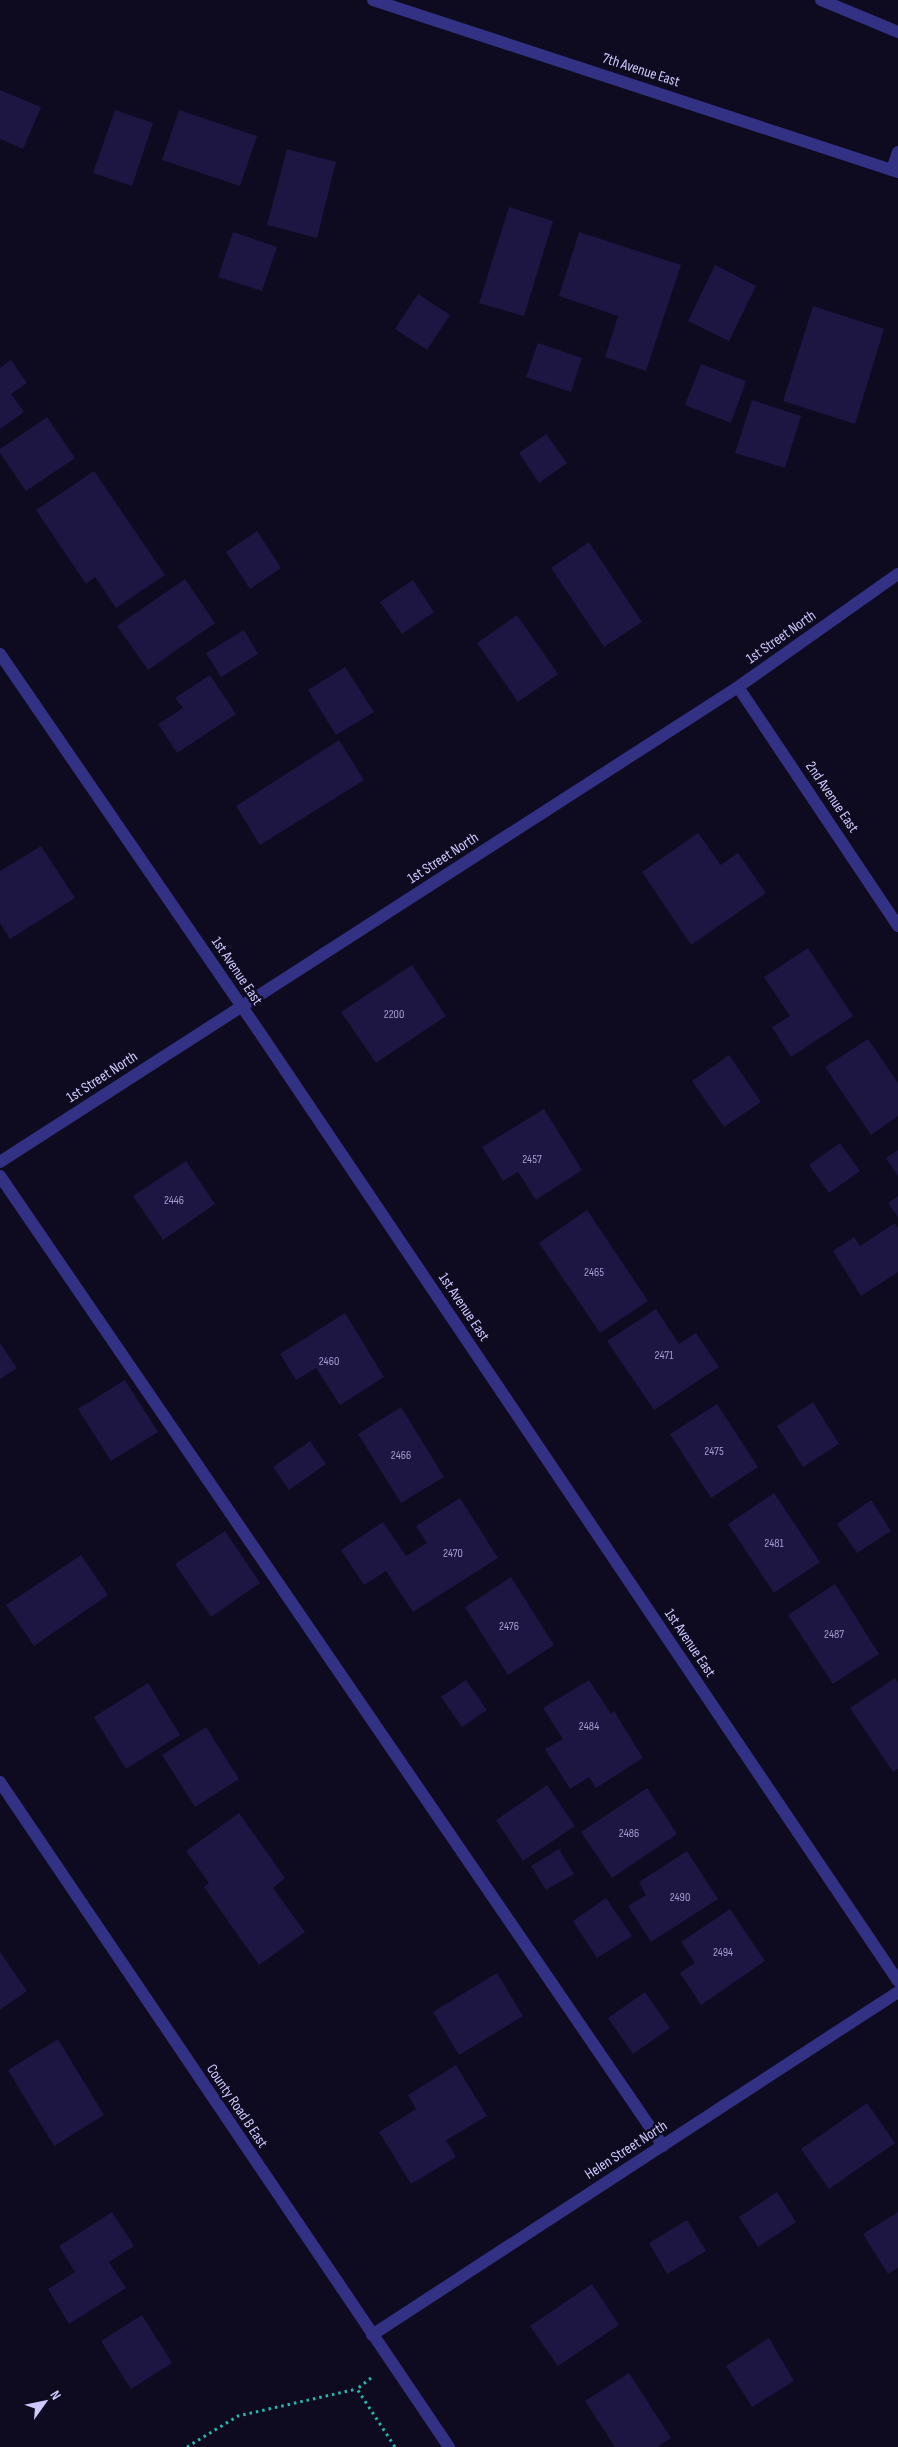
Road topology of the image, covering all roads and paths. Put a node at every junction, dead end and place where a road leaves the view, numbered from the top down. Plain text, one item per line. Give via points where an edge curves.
1 (373, 0) edge
2 (821, 0) edge
3 (898, 32) edge
4 (898, 152) edge
5 (895, 171) edge
6 (898, 574) edge
7 (0, 654) edge
8 (738, 688) junction
9 (898, 926) edge
10 (242, 1007) junction
11 (0, 1162) edge
12 (0, 1176) edge
13 (0, 1782) edge
14 (898, 1981) edge
15 (898, 1992) edge
16 (663, 2146) junction
17 (372, 2335) junction
18 (390, 2362) junction
19 (357, 2390) junction
20 (188, 2447) edge
21 (395, 2447) edge
22 (449, 2447) edge

1 - 5 street, 7th Avenue East
2 - 3 street
4 - 5 street
6 - 8 street, 1st Street North
7 - 10 street, 1st Avenue East
8 - 9 street, 2nd Avenue East
8 - 10 street, 1st Street North
10 - 11 street, 1st Street North
10 - 14 street, 1st Avenue East
12 - 16 street
13 - 17 street, County Road B East
15 - 16 street, Helen Street North
16 - 17 street, Helen Street North
17 - 18 street, County Road B East
18 - 19 path
18 - 22 street, County Road B East
19 - 20 path via 238,2416
19 - 21 path

